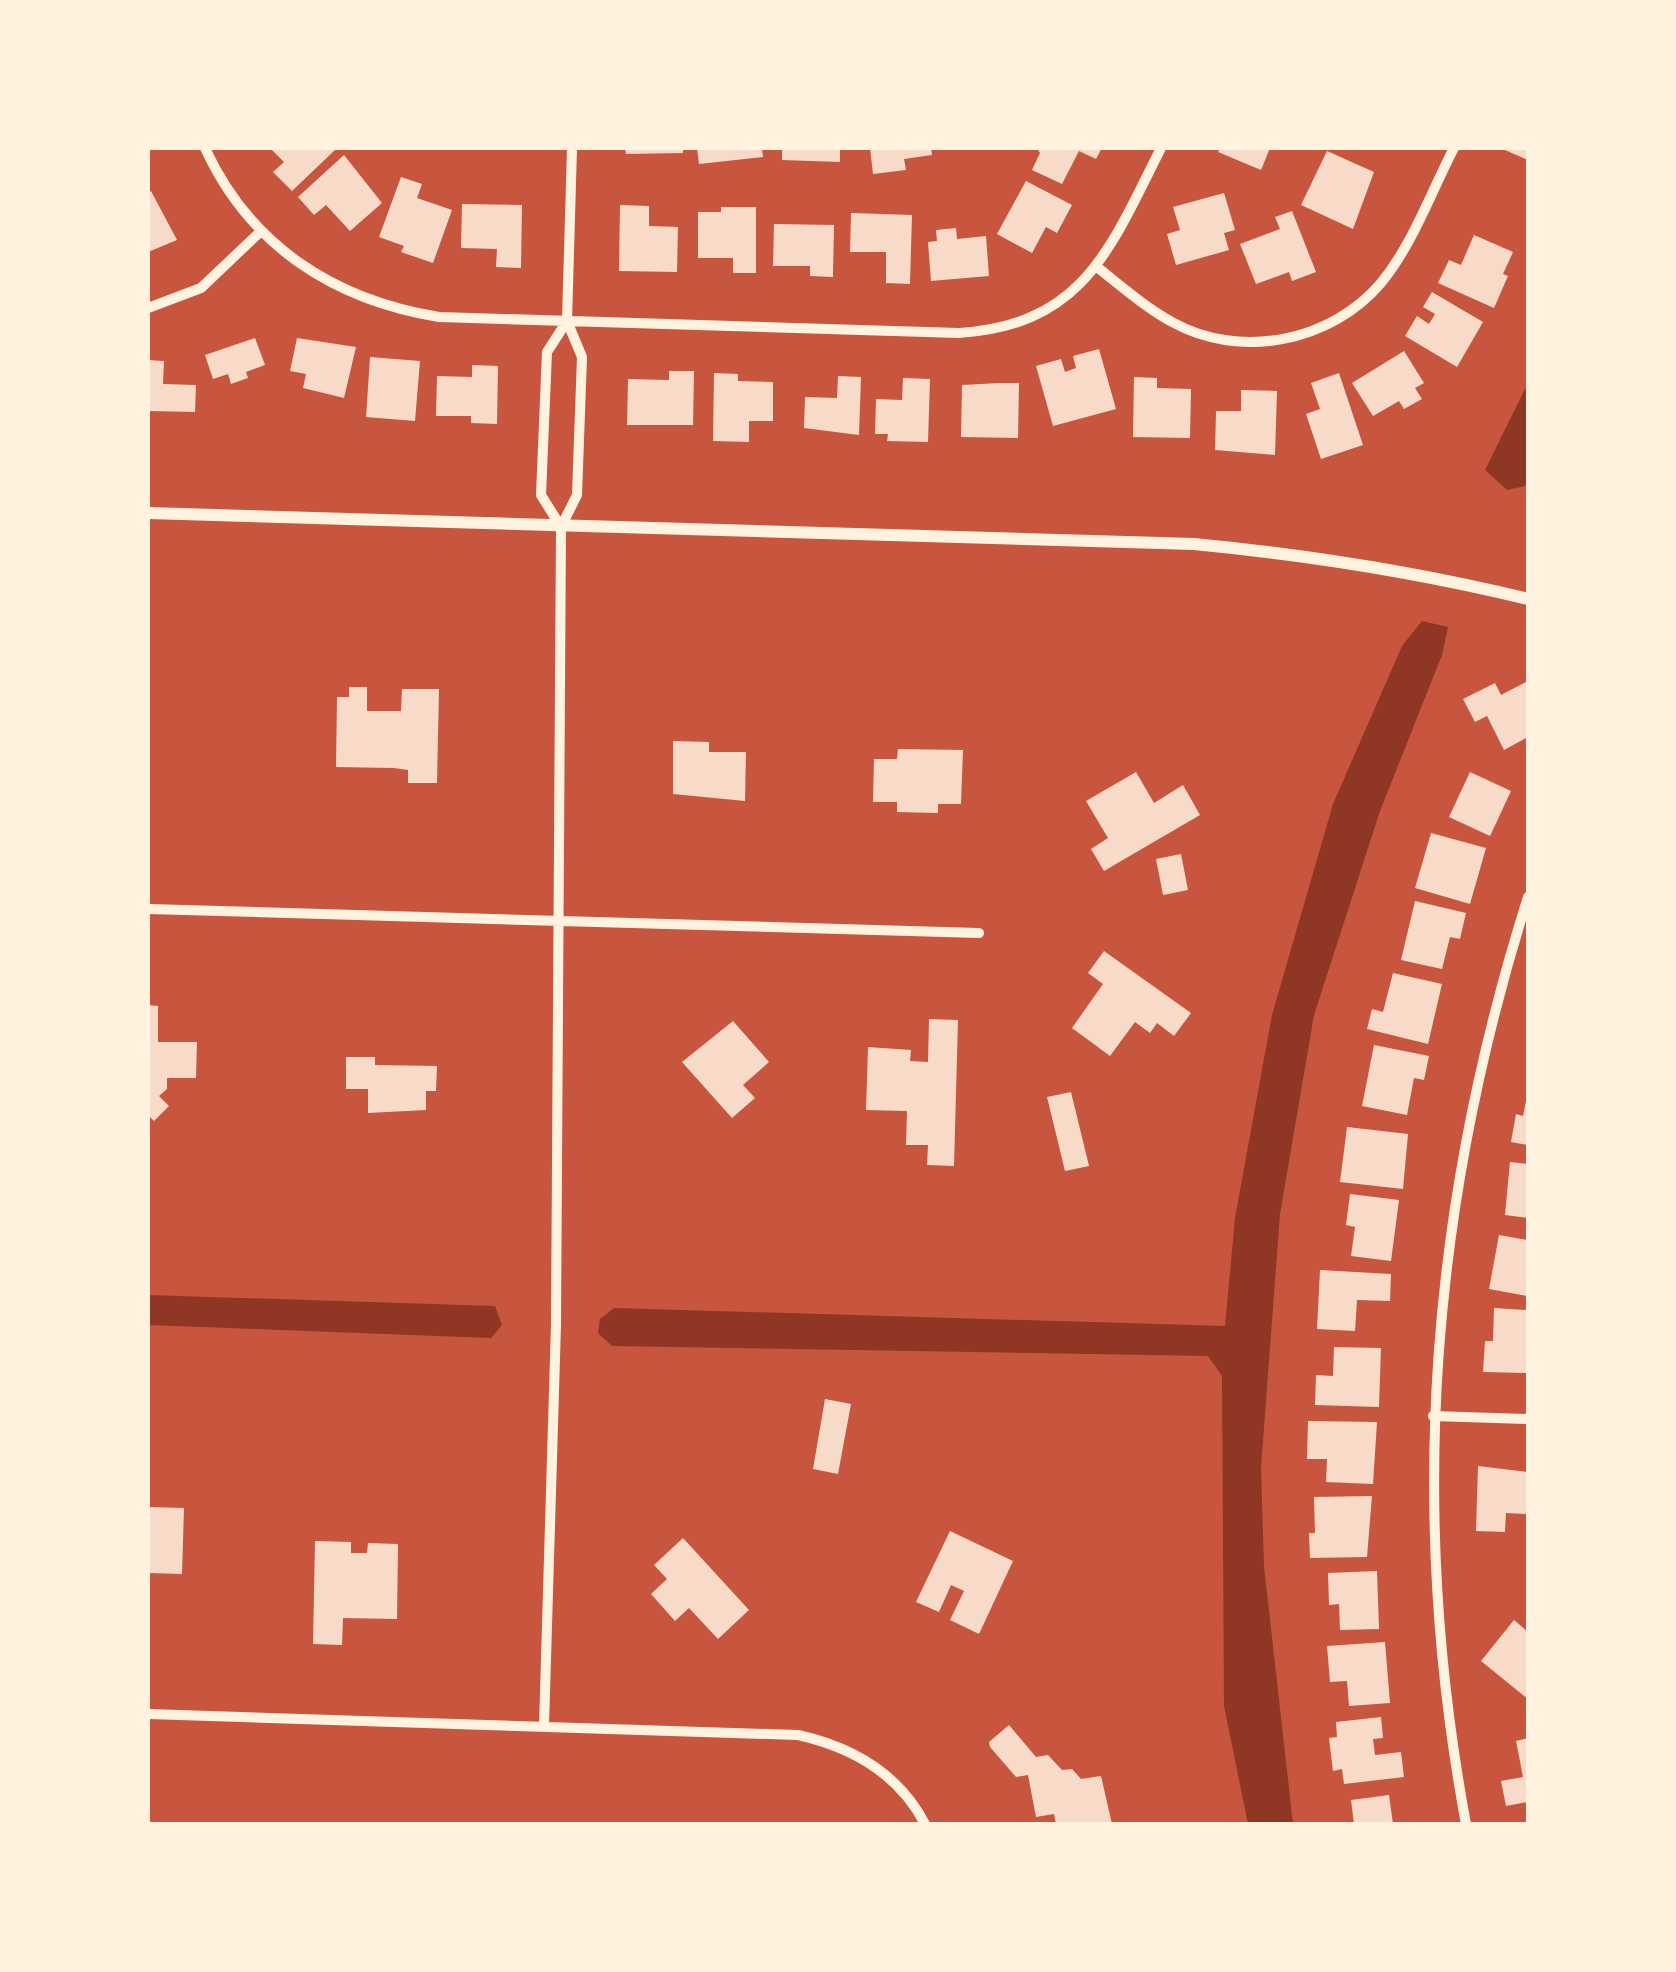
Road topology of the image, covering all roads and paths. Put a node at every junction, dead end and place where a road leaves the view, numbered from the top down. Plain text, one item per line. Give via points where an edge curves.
1 (205, 148) edge
2 (572, 148) edge
3 (1160, 148) edge
4 (1454, 148) edge
5 (260, 232) junction
6 (1097, 268) junction
7 (148, 308) edge
8 (567, 321) junction
9 (148, 513) edge
10 (561, 527) junction
11 (1528, 599) edge
12 (1528, 896) edge
13 (148, 909) edge
14 (558, 921) junction
15 (979, 934) dead end
16 (1433, 1416) junction
17 (1528, 1420) edge
18 (148, 1714) edge
19 (544, 1726) junction
20 (925, 1824) edge
21 (1466, 1824) edge

1 - 5 street
2 - 8 street
3 - 6 street
4 - 6 street via 1380,284 1311,332 1255,343 1199,334
5 - 7 street via 201,288
5 - 8 street via 318,277 385,306 439,317
6 - 8 street via 1041,314 987,331
8 - 10 street via 582,357 577,495
8 - 10 street via 547,352 542,494
9 - 10 street
10 - 11 street via 1194,544 1327,557
10 - 14 street
12 - 16 street via 1468,1120 1440,1304
13 - 14 street
14 - 15 street
14 - 19 street via 556,1324
16 - 17 street
16 - 21 street via 1441,1654
18 - 19 street
19 - 20 street via 780,1733 825,1741 876,1766

